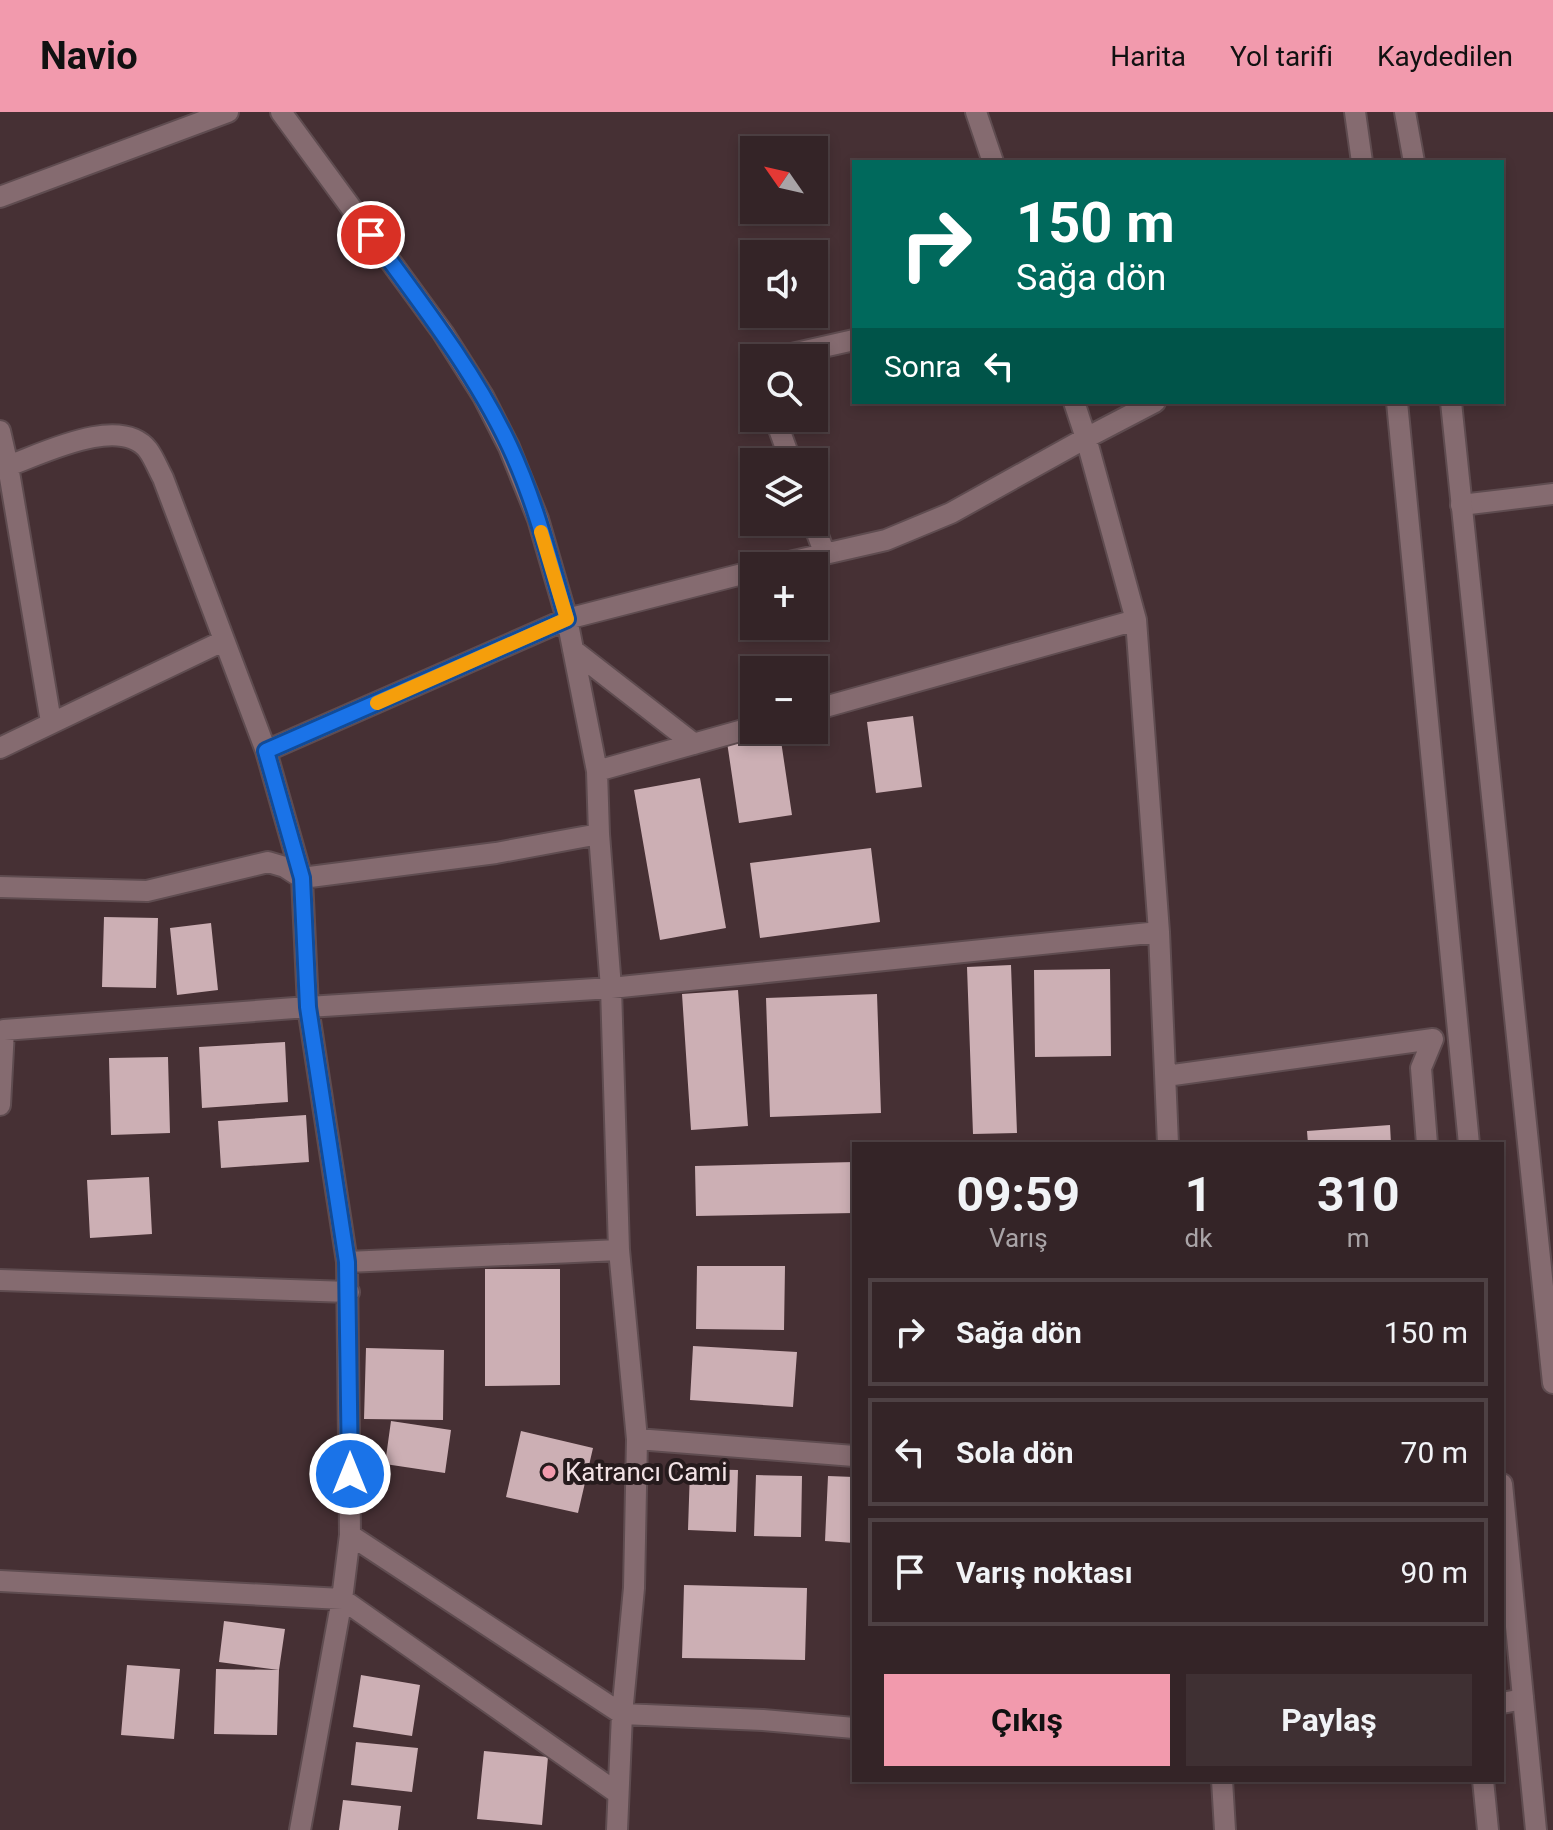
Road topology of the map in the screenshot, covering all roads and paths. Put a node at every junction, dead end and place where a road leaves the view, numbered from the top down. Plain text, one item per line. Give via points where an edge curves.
1 (228, 112) edge
2 (281, 112) edge
3 (976, 112) edge
4 (1355, 112) edge
5 (1405, 112) edge
6 (992, 160) edge
7 (1362, 160) edge
8 (1414, 160) edge
9 (0, 197) edge
10 (852, 340) edge
11 (828, 346) edge
12 (1075, 404) edge
13 (1151, 404) edge
14 (1397, 404) edge
15 (1451, 404) edge
16 (0, 431) edge
17 (1086, 438) junction
18 (4, 467) edge
19 (1553, 494) edge
20 (1461, 505) junction
21 (818, 536) edge
22 (824, 552) joint
23 (740, 575) edge
24 (567, 619) junction
25 (1136, 620) junction
26 (223, 641) junction
27 (573, 650) junction
28 (828, 706) edge
29 (51, 722) junction
30 (740, 731) edge
31 (694, 744) junction
32 (0, 748) edge
33 (266, 751) junction
34 (597, 771) junction
35 (599, 834) junction
36 (302, 878) junction
37 (0, 887) edge
38 (1159, 932) junction
39 (611, 988) junction
40 (308, 1007) junction
41 (1166, 1076) junction
42 (0, 1105) edge
43 (1168, 1142) edge
44 (1427, 1142) edge
45 (1469, 1142) edge
46 (619, 1250) junction
47 (347, 1262) junction
48 (0, 1280) edge
49 (349, 1292) junction
50 (1553, 1383) edge
51 (637, 1439) junction
52 (852, 1456) edge
53 (1504, 1504) edge
54 (350, 1535) junction
55 (0, 1581) edge
56 (342, 1599) junction
57 (1523, 1699) junction
58 (1504, 1703) edge
59 (622, 1714) junction
60 (852, 1728) edge
61 (1222, 1782) edge
62 (1483, 1782) edge
63 (616, 1792) junction
64 (300, 1830) edge
65 (617, 1830) edge
66 (1225, 1830) edge
67 (1488, 1830) edge
68 (1536, 1830) edge

1 - 9 street
2 - 24 street via 483,396 538,519
3 - 6 street
4 - 7 street
5 - 8 street
10 - 11 street
12 - 17 street
13 - 17 street
14 - 45 street
15 - 20 street
16 - 18 street
17 - 22 street via 951,513 886,540
17 - 25 street
18 - 26 street via 100,434 130,438 147,448
18 - 29 street
19 - 20 street
20 - 50 street
21 - 22 street
23 - 24 street
24 - 27 street
24 - 33 street
25 - 28 street
25 - 38 street
26 - 29 street
26 - 33 street
27 - 31 street
27 - 34 street
29 - 32 street
30 - 31 street
31 - 34 street
33 - 36 street
34 - 35 street
35 - 36 street
35 - 39 street
36 - 37 street via 268,862 147,891
36 - 40 street
38 - 39 street
38 - 41 street
39 - 40 street
39 - 46 street
40 - 42 street via 4,1030
40 - 47 street
41 - 43 street
41 - 44 street via 1433,1039 1421,1068
46 - 47 street
46 - 51 street
47 - 49 street
48 - 49 street
49 - 54 street
51 - 52 street
51 - 59 street via 634,1588
53 - 57 street
54 - 56 street
54 - 59 street
55 - 56 street
56 - 63 street
56 - 64 street
57 - 58 street
57 - 68 street
59 - 60 street
59 - 63 street
61 - 66 street
62 - 67 street
63 - 65 street

